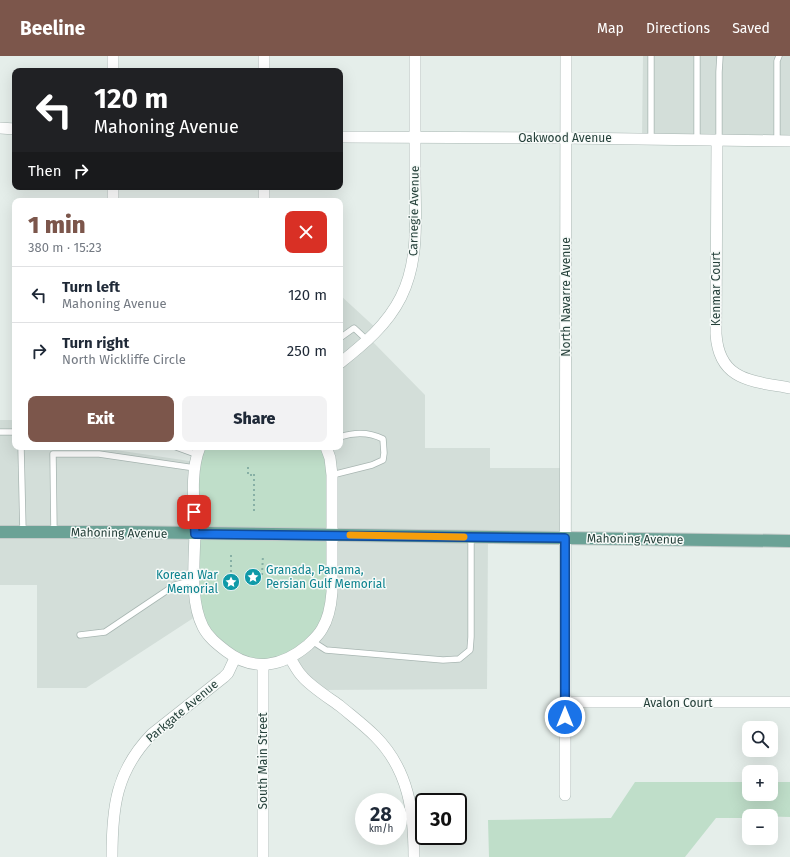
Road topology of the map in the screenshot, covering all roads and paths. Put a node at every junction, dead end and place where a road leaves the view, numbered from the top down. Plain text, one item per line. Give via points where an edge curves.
1 (113, 56) edge
2 (264, 56) edge
3 (415, 56) edge
4 (566, 56) edge
5 (652, 56) edge
6 (697, 56) edge
7 (720, 56) edge
8 (779, 56) edge
9 (113, 68) edge
10 (264, 68) edge
11 (0, 128) edge
12 (12, 129) edge
13 (343, 137) edge
14 (415, 138) junction
15 (566, 138) junction
16 (652, 139) junction
17 (697, 139) junction
18 (718, 140) junction
19 (777, 141) junction
20 (790, 141) edge
21 (343, 336) edge
22 (368, 340) junction
23 (343, 361) edge
24 (790, 388) edge
25 (0, 432) edge
26 (12, 432) edge
27 (343, 436) edge
28 (21, 450) edge
29 (327, 450) edge
30 (199, 451) edge
31 (248, 467) dead end
32 (195, 468) junction
33 (332, 475) junction
34 (254, 512) dead end
35 (0, 532) edge
36 (23, 532) junction
37 (54, 532) junction
38 (195, 534) junction
39 (332, 535) junction
40 (471, 537) junction
41 (565, 538) junction
42 (790, 541) edge
43 (231, 555) dead end
44 (263, 555) dead end
45 (231, 574) dead end
46 (262, 575) dead end
47 (195, 580) junction
48 (80, 635) dead end
49 (312, 641) junction
50 (235, 658) junction
51 (290, 658) junction
52 (264, 665) junction
53 (565, 702) junction
54 (790, 702) edge
55 (565, 795) dead end
56 (112, 857) edge
57 (263, 857) edge
58 (414, 857) edge

1 - 9 street
2 - 10 street
3 - 14 street, Carnegie Avenue
4 - 15 street, North Navarre Avenue
5 - 16 lane
6 - 17 lane
7 - 18 lane
8 - 19 lane
11 - 12 street
13 - 14 street, Oakwood Avenue
14 - 15 street, Oakwood Avenue
14 - 22 street, Carnegie Avenue via 415,236 411,270 397,305
15 - 16 street, Oakwood Avenue
15 - 41 street, North Navarre Avenue
16 - 17 street, Oakwood Avenue
17 - 18 street, Oakwood Avenue
18 - 19 street, Oakwood Avenue
18 - 24 street, Kenmar Court via 716,334 720,356 734,373 756,381
19 - 20 street, Oakwood Avenue
21 - 22 lane via 354,328
22 - 23 street, Carnegie Avenue
25 - 26 lane
27 - 33 lane via 362,433 373,434 383,439 383,460
28 - 36 lane
29 - 33 street
30 - 32 street
31 - 34 path via 248,475 254,475
32 - 37 lane via 99,454 53,454
32 - 38 street
33 - 39 street
35 - 36 main road, Mahoning Avenue
36 - 37 main road, Mahoning Avenue
37 - 38 main road, Mahoning Avenue
38 - 39 main road, Mahoning Avenue
38 - 47 street
39 - 40 main road, Mahoning Avenue
39 - 49 street via 331,604 323,628
40 - 41 main road, Mahoning Avenue
40 - 49 lane via 470,650 459,658 443,660 326,650
41 - 42 main road, Mahoning Avenue
41 - 53 street, North Navarre Avenue
43 - 45 path
44 - 46 path
47 - 48 lane via 175,585 105,632
47 - 50 street via 196,605 203,627 214,641
49 - 51 street
50 - 52 street
50 - 56 street, Parkgate Avenue via 224,677 152,734 131,761 114,805
51 - 52 street
51 - 58 street via 301,676 365,726 397,764 414,820
52 - 57 street, South Main Street
53 - 54 street, Avalon Court
53 - 55 street, North Navarre Avenue

